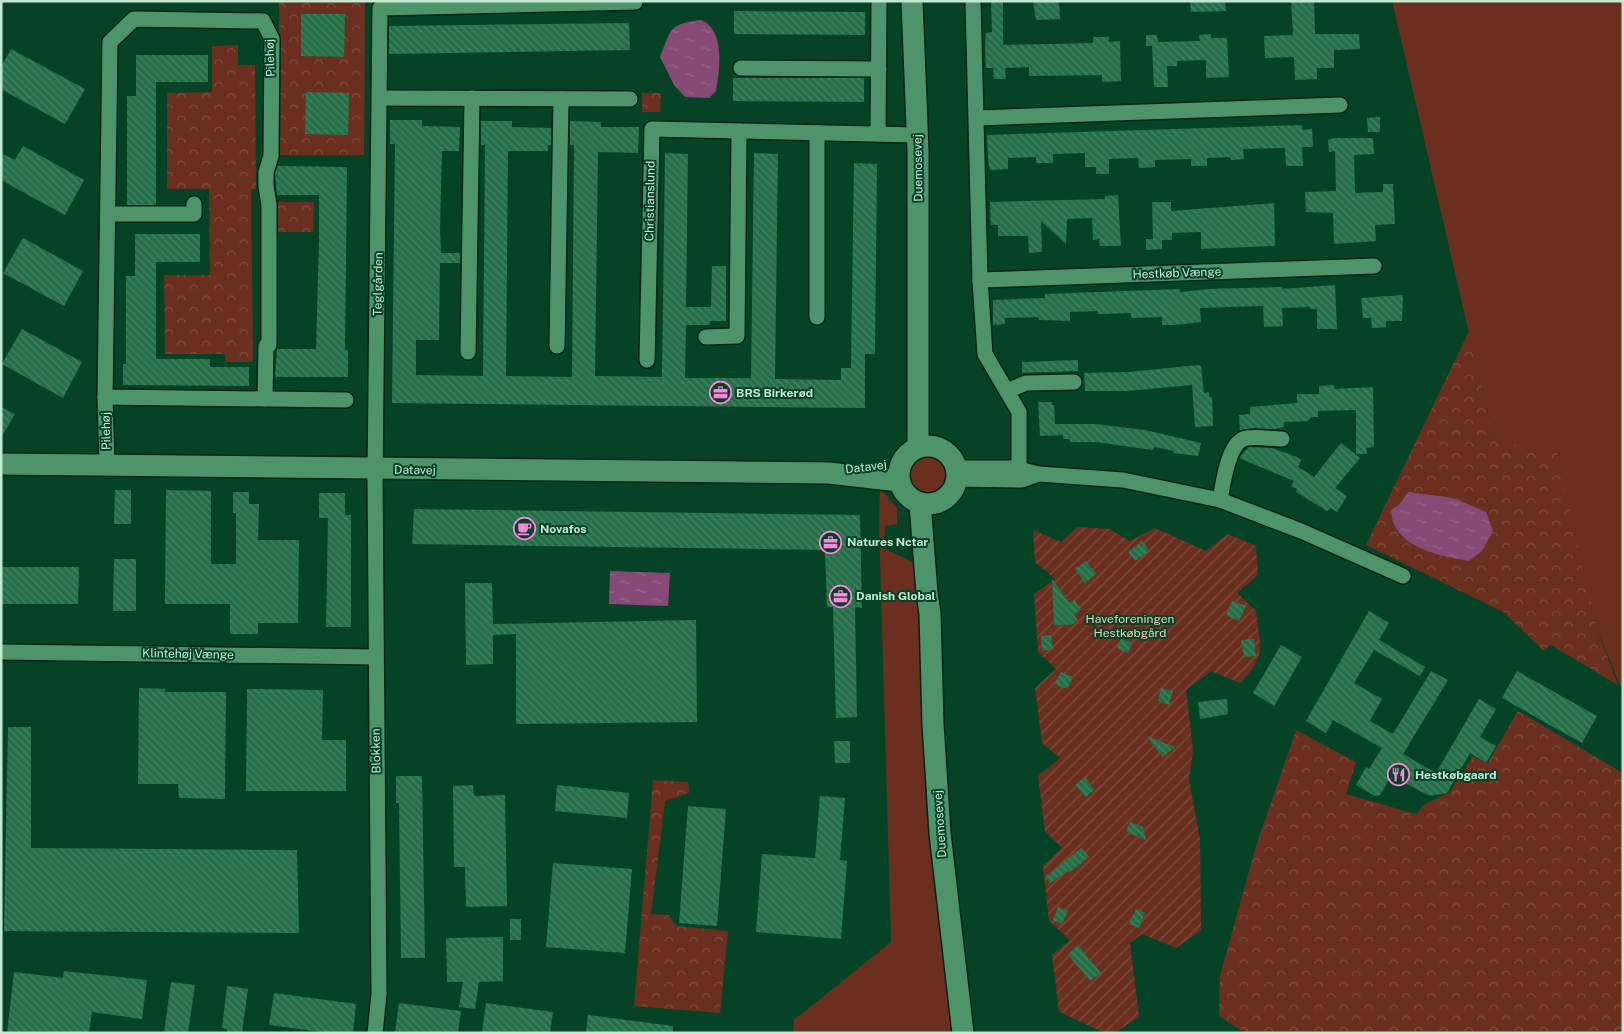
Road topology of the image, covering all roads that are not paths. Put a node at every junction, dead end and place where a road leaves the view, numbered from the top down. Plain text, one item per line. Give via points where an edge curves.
1 (879, 1) edge
2 (912, 1) edge
3 (973, 1) edge
4 (634, 2) edge
5 (741, 68) dead end
6 (879, 69) junction
7 (381, 98) junction
8 (472, 98) junction
9 (561, 99) junction
10 (630, 99) dead end
11 (1340, 105) dead end
12 (976, 118) junction
13 (739, 131) junction
14 (817, 133) junction
15 (878, 134) junction
16 (917, 135) junction
17 (194, 204) dead end
18 (108, 214) junction
19 (1374, 266) dead end
20 (980, 280) junction
21 (817, 317) dead end
22 (706, 337) dead end
23 (557, 346) dead end
24 (468, 352) dead end
25 (647, 360) dead end
26 (1074, 382) dead end
27 (1008, 391) junction
28 (105, 397) junction
29 (265, 399) junction
30 (346, 400) dead end
31 (1282, 439) dead end
32 (918, 451) junction
33 (1, 464) edge
34 (107, 465) junction
35 (1019, 469) junction
36 (375, 470) junction
37 (829, 473) junction
38 (957, 474) junction
39 (1039, 474) junction
40 (900, 481) junction
41 (1220, 500) junction
42 (928, 503) junction
43 (1403, 576) dead end
44 (1, 652) edge
45 (376, 657) junction
46 (375, 1033) edge
47 (963, 1033) edge

1 - 6 street
2 - 16 street, Duemosevej
3 - 12 street
4 - 7 street, Teglgården via 380,8
5 - 6 street
6 - 15 street
7 - 8 street
7 - 36 street, Teglgården
8 - 9 street
8 - 24 street
9 - 10 street
9 - 23 street
11 - 12 street
12 - 20 street
13 - 14 street, Christianslund
13 - 22 street via 737,336
13 - 25 street, Christianslund via 652,129
14 - 15 street, Christianslund
14 - 21 street
15 - 16 street, Christianslund
16 - 32 street, Duemosevej via 919,342 924,349
17 - 18 street via 194,214
18 - 28 street, Pilehøj
18 - 29 street, Pilehøj via 110,42 134,19 263,21 272,39 271,156 266,172 270,290
19 - 20 street, Hestkøb Vænge
20 - 27 street via 985,354
26 - 27 street via 1026,383
27 - 35 street via 1019,412
28 - 29 street, Pilehøj
28 - 34 street, Pilehøj
29 - 30 street, Pilehøj
31 - 41 street via 1245,438 1237,444 1231,452
32 - 37 street, Datavej via 883,465
32 - 38 street via 947,452
32 - 40 street via 899,474
33 - 34 street, Datavej
34 - 36 street, Datavej
35 - 38 street
35 - 39 street
36 - 37 street, Datavej
36 - 45 street, Blokken
37 - 40 street, Datavej
38 - 39 street via 1022,480
38 - 42 street via 951,495
39 - 41 street via 1123,480
40 - 42 street via 905,493
41 - 43 street via 1285,524
42 - 47 street, Duemosevej via 934,594 930,614 940,834
44 - 45 street, Klintehøj Vænge
45 - 46 street, Blokken via 379,994

